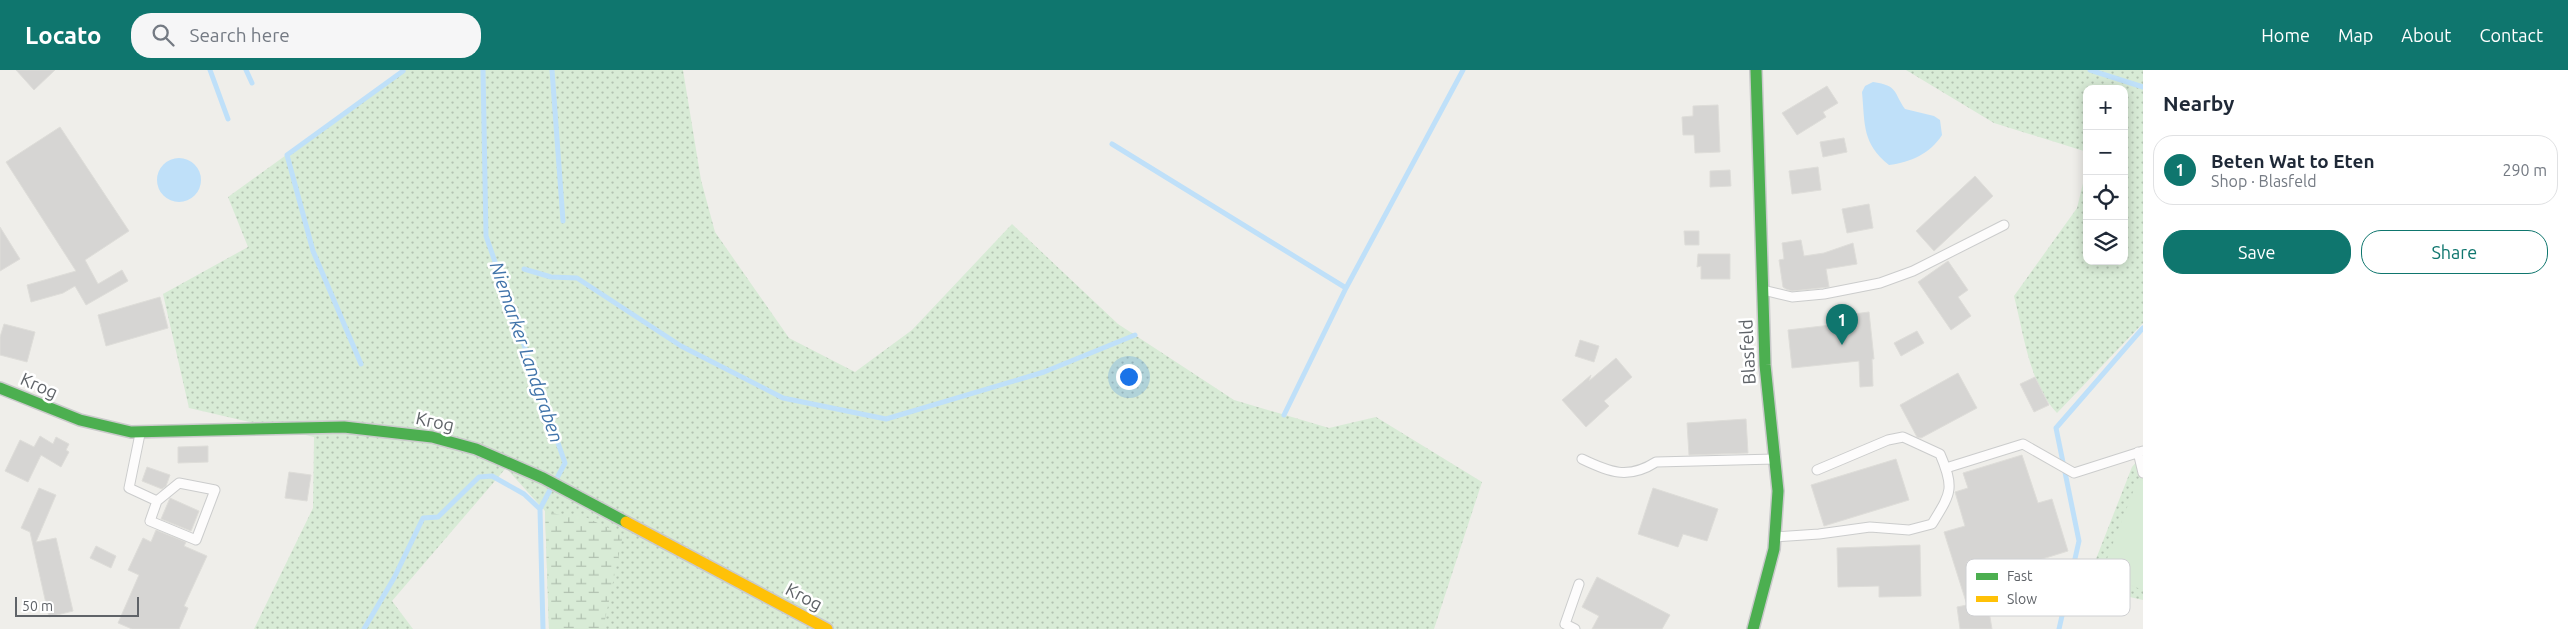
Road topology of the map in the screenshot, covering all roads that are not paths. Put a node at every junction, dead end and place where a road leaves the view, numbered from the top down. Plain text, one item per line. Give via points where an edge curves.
1 (1756, 70) edge
2 (2004, 225) dead end
3 (1762, 290) junction
4 (0, 388) edge
5 (141, 431) junction
6 (2140, 451) edge
7 (1582, 459) dead end
8 (1775, 459) junction
9 (1946, 468) junction
10 (1818, 470) dead end
11 (2143, 473) edge
12 (156, 501) junction
13 (1775, 537) junction
14 (1579, 584) dead end
15 (827, 629) edge
16 (1575, 629) edge
17 (1753, 629) edge

1 - 3 street, Blasfeld
2 - 3 lane via 1913,271 1880,283 1792,297
3 - 8 street, Blasfeld via 1765,364
4 - 5 street, Krog via 55,413 98,427
5 - 12 lane via 129,488
5 - 15 street, Krog via 344,427 432,437 476,449 543,478
6 - 9 lane via 2074,473 2023,444
6 - 11 lane
7 - 8 lane via 1607,472 1622,472 1643,470 1656,462
8 - 13 street, Blasfeld via 1778,491
9 - 10 lane via 1940,454 1903,437 1888,440
9 - 13 lane via 1950,495 1932,524 1910,530 1870,528
12 - 12 lane via 150,521 196,540 215,490 179,483
13 - 17 street, Blasfeld
14 - 16 lane via 1565,624

